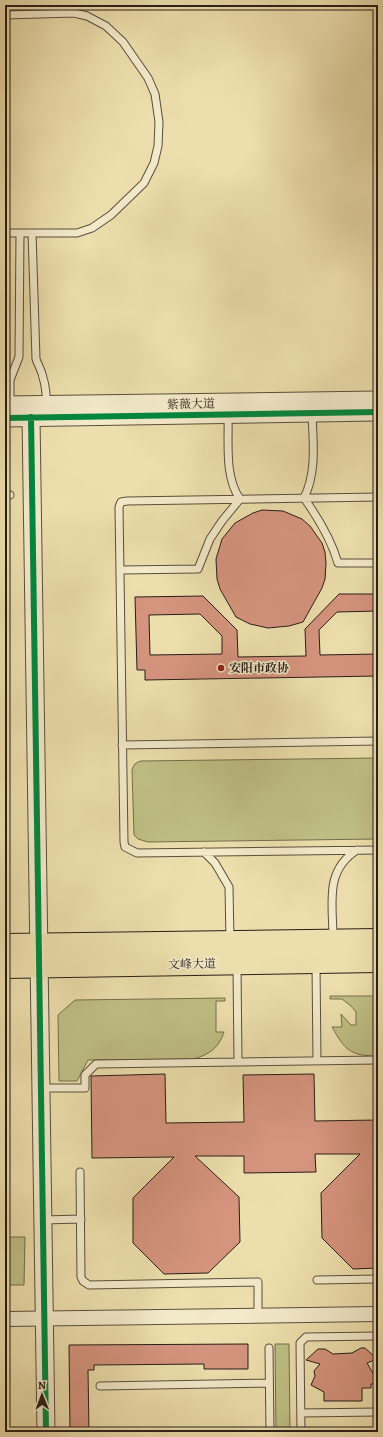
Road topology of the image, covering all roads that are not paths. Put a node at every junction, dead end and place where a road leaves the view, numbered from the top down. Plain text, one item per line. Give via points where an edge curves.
1 (74, 5) edge
2 (74, 13) junction
3 (5, 15) edge
4 (5, 233) edge
5 (20, 233) junction
6 (32, 233) junction
7 (378, 400) edge
8 (46, 404) junction
9 (7, 409) edge
10 (378, 412) edge
11 (312, 413) junction
12 (228, 414) junction
13 (31, 417) junction
14 (378, 497) edge
15 (304, 498) junction
16 (240, 499) junction
17 (378, 563) edge
18 (120, 570) junction
19 (378, 741) edge
20 (122, 745) junction
21 (357, 850) junction
22 (378, 850) edge
23 (204, 852) junction
24 (333, 940) junction
25 (378, 940) edge
26 (230, 942) junction
27 (39, 944) junction
28 (5, 945) edge
29 (378, 961) edge
30 (316, 962) junction
31 (237, 963) junction
32 (39, 966) junction
33 (5, 967) edge
34 (378, 1060) edge
35 (317, 1061) junction
36 (238, 1062) junction
37 (41, 1088) junction
38 (80, 1172) dead end
39 (81, 1219) junction
40 (43, 1220) junction
41 (378, 1279) edge
42 (317, 1280) dead end
43 (378, 1314) edge
44 (258, 1316) junction
45 (5, 1319) edge
46 (44, 1320) junction
47 (378, 1336) edge
48 (269, 1348) dead end
49 (269, 1383) junction
50 (100, 1386) dead end
51 (378, 1412) edge
52 (301, 1413) junction
53 (46, 1432) edge
54 (270, 1432) edge
55 (301, 1432) edge

1 - 2 lane
2 - 3 lane
2 - 6 lane via 87,16 106,26 123,42 148,78 155,94 159,122 158,146 154,163 144,184 111,215 92,228 77,232
4 - 5 lane
5 - 6 lane
5 - 9 lane via 19,357 10,380
6 - 8 lane via 36,359 46,388
7 - 8 street, 紫薇大道
8 - 9 street, 紫薇大道
9 - 13 street, 紫薇大道
10 - 11 street, 紫薇大道
11 - 12 street, 紫薇大道
11 - 15 lane via 313,469
12 - 13 street, 紫薇大道
12 - 16 lane via 229,474
13 - 27 street
14 - 15 lane
15 - 16 lane
15 - 17 lane via 321,522 338,564
16 - 18 lane via 210,539 198,569
16 - 18 lane via 121,502
18 - 20 lane
19 - 20 lane
20 - 23 lane via 125,848 137,853
21 - 22 lane
21 - 23 lane
21 - 24 lane via 343,861 333,883
23 - 26 lane via 215,863 229,887
24 - 25 main road, 文峰大道
24 - 26 main road, 文峰大道
26 - 27 main road, 文峰大道
27 - 28 main road, 文峰大道
27 - 32 street
29 - 30 main road, 文峰大道
30 - 31 main road, 文峰大道
30 - 35 lane
31 - 32 main road, 文峰大道
31 - 36 lane
32 - 33 main road, 文峰大道
32 - 37 street
34 - 35 lane
35 - 36 lane
36 - 37 lane via 96,1064 85,1075 85,1088
37 - 40 street
38 - 39 lane
39 - 40 lane
39 - 44 lane via 81,1277 89,1285 258,1282
40 - 46 street
41 - 42 lane
43 - 44 street
44 - 46 street
45 - 46 street
46 - 53 street
47 - 52 lane via 306,1337 300,1343
48 - 49 lane
49 - 50 lane
49 - 54 lane
51 - 52 lane
52 - 55 lane

